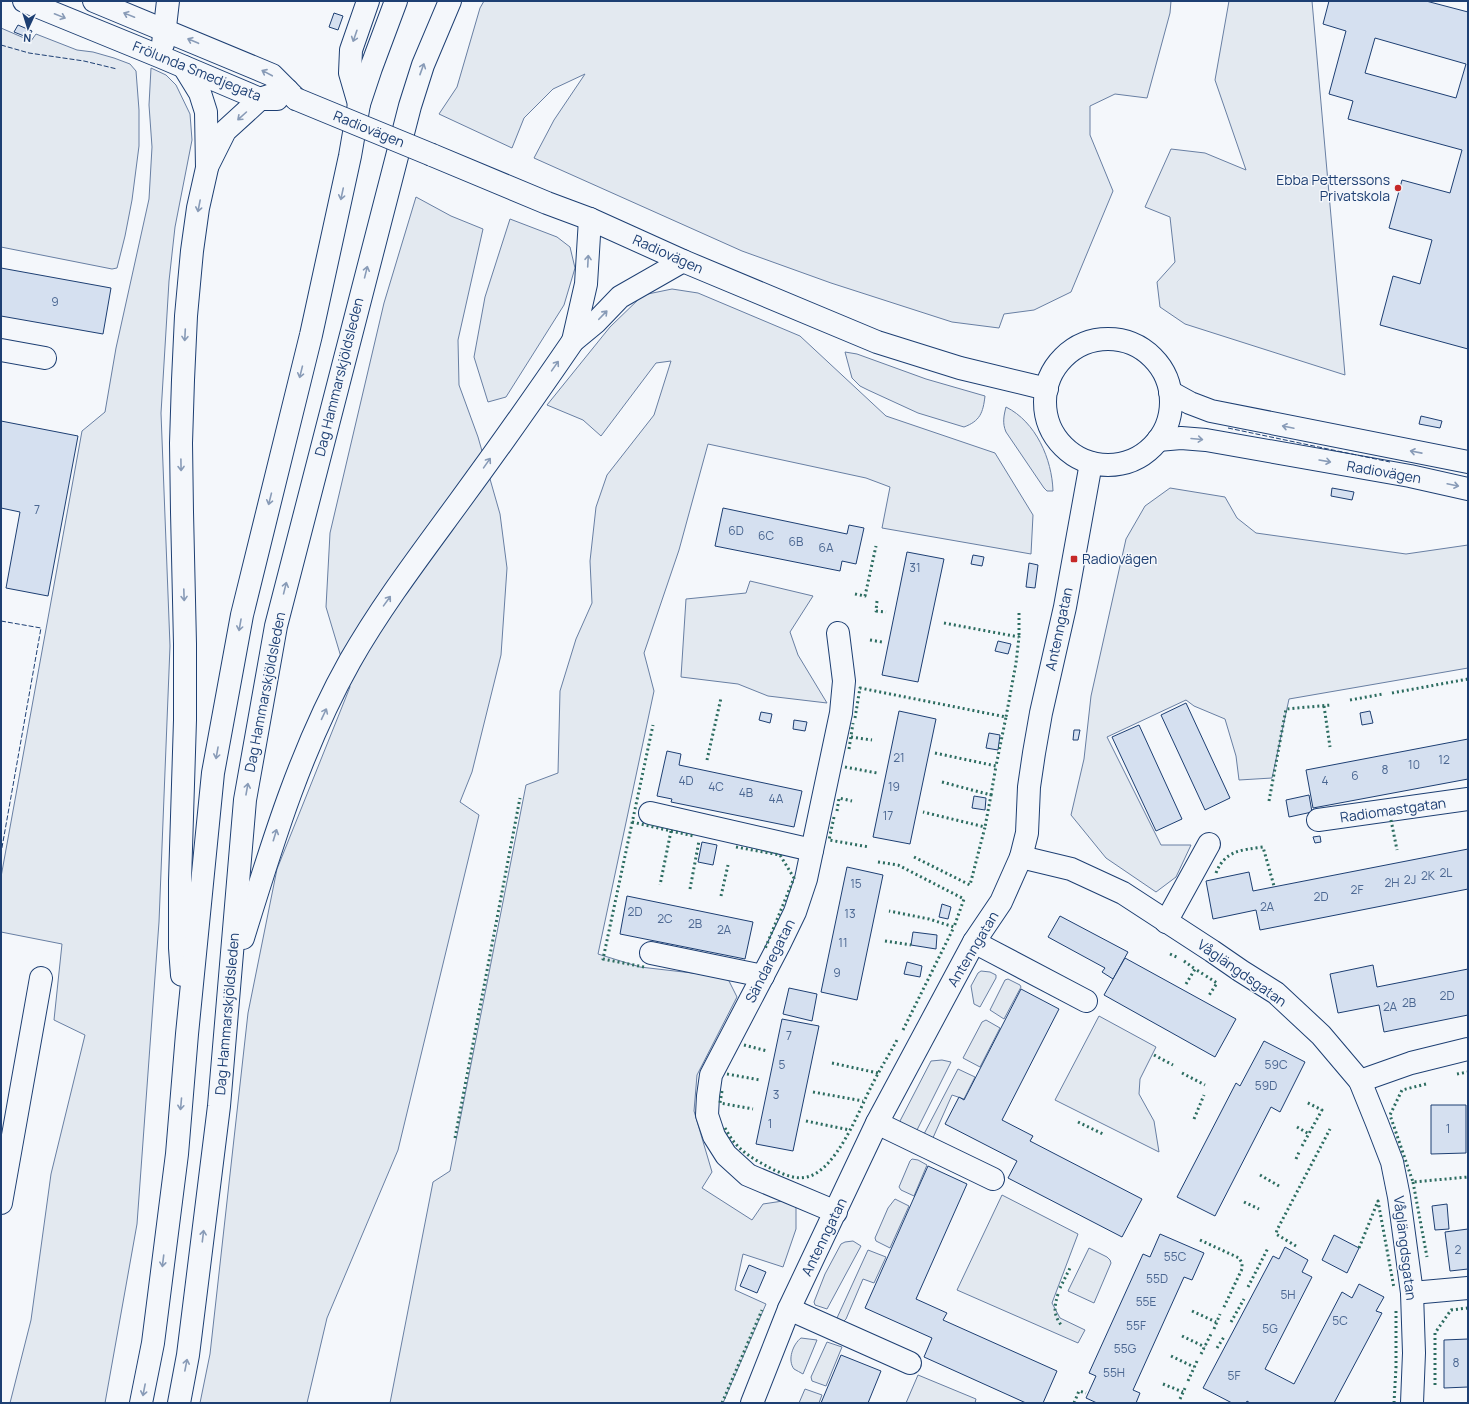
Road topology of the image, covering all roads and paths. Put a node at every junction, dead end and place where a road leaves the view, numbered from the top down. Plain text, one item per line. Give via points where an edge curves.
1 (24, 1) edge
2 (94, 1) edge
3 (168, 1) edge
4 (368, 1) edge
5 (396, 1) edge
6 (450, 1) edge
7 (165, 29) junction
8 (161, 57) junction
9 (184, 67) junction
10 (291, 95) junction
11 (260, 99) junction
12 (359, 104) junction
13 (207, 168) junction
14 (590, 219) junction
15 (683, 261) junction
16 (573, 340) junction
17 (1, 350) edge
18 (45, 358) dead end
19 (1046, 389) junction
20 (1170, 392) junction
21 (1158, 440) junction
22 (1468, 462) edge
23 (1091, 463) junction
24 (1468, 489) edge
25 (838, 634) dead end
26 (1468, 799) edge
27 (650, 813) dead end
28 (1318, 820) dead end
29 (1209, 844) dead end
30 (812, 850) junction
31 (1021, 857) junction
32 (1166, 922) junction
33 (974, 942) junction
34 (651, 953) dead end
35 (231, 976) junction
36 (763, 976) junction
37 (41, 978) dead end
38 (1086, 1001) dead end
39 (187, 1034) junction
40 (1468, 1049) edge
41 (1360, 1081) junction
42 (878, 1123) junction
43 (992, 1179) dead end
44 (1, 1203) edge
45 (836, 1212) junction
46 (1468, 1288) edge
47 (1412, 1293) junction
48 (789, 1309) junction
49 (910, 1363) dead end
50 (141, 1403) edge
51 (179, 1403) edge
52 (752, 1403) edge
53 (1412, 1403) edge

1 -> 8 street, Frölunda Smedjegata
7 -> 2 street, Frölunda Smedjegata
3 - 7 street
4 -> 12 street via 350,50 350,73
5 - 12 street
35 -> 6 street, Dag Hammarskjöldsleden via 245,800 276,626 410,106 423,65
7 - 8 street
10 -> 7 street, Frölunda Smedjegata via 272,75
8 - 9 street, Frölunda Smedjegata
9 - 11 street, Frölunda Smedjegata
9 - 13 street via 200,93 206,112
10 - 11 street, Frölunda Smedjegata
10 - 14 street, Radiovägen, bridge
11 -> 13 street via 225,131
12 -> 39 street via 311,335 238,637 213,773
13 -> 39 street via 192,251 182,404 185,728 180,948
14 - 15 street, Radiovägen
16 -> 14 street via 586,284
16 -> 15 street via 596,322 620,297
15 - 19 street, Radiovägen via 877,342 960,368
35 -> 16 street via 279,825 308,748 350,662 383,608
17 - 18 street
19 - 20 street via 1056,366 1074,349 1089,343 1114,340 1130,344 1151,356 1165,377
19 - 23 street via 1046,413 1054,435 1070,453
20 - 21 street via 1168,421
22 -> 20 street, Radiovägen via 1211,411
21 - 23 street via 1133,460 1112,465
21 -> 24 street, Radiovägen via 1206,440 1410,476
23 - 31 street, Antenngatan via 1065,606 1041,713 1029,787 1027,833
25 - 30 street, Sändaregatan via 844,681 841,713
26 - 28 street, Radiomastgatan
27 - 30 street
29 - 32 street
30 - 36 street, Sändaregatan via 796,912
31 - 32 street, Våglängdsgatan via 1071,869 1123,893
31 - 33 street, Antenngatan via 1001,902
32 - 41 street, Våglängdsgatan via 1276,993 1321,1035
33 - 38 street
33 - 42 street, Antenngatan
34 - 36 street
51 -> 35 street, Dag Hammarskjöldsleden via 188,1354 219,1106
36 - 45 street, Sändaregatan via 711,1075 707,1116 714,1136 726,1155 748,1175
37 - 44 street
39 -> 50 street via 177,1154 153,1343
40 - 41 street via 1411,1063
41 - 47 street, Våglängdsgatan via 1392,1162 1401,1205
42 - 43 street
42 - 45 street, Antenngatan
45 - 48 street, Antenngatan
46 - 47 street
47 - 53 street, Våglängdsgatan
48 - 49 street
48 - 52 street, Antenngatan

